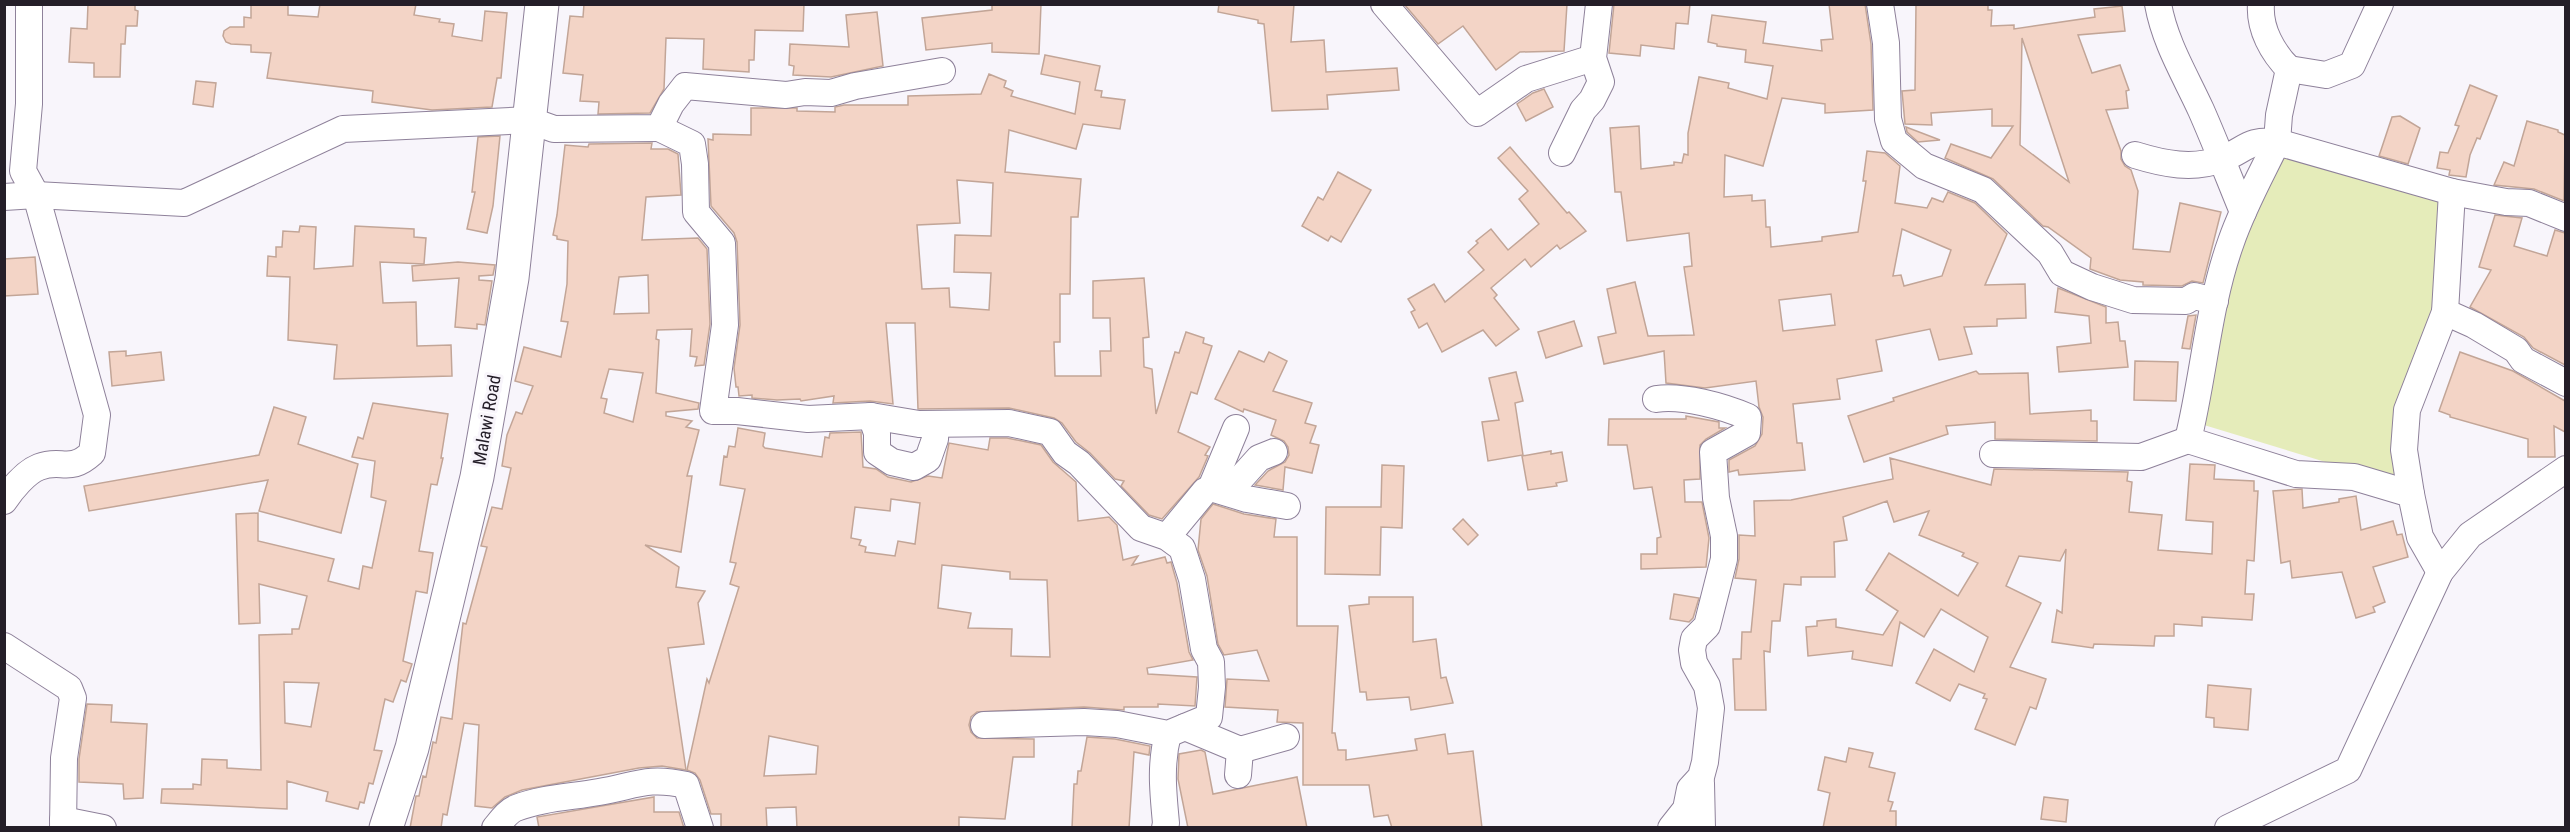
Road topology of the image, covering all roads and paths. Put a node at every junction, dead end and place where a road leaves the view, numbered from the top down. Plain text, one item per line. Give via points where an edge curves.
1 (29, 4) edge
2 (542, 4) edge
3 (1384, 4) edge
4 (1599, 4) edge
5 (1880, 4) edge
6 (2158, 4) edge
7 (2261, 4) edge
8 (2380, 4) edge
9 (1593, 58) junction
10 (2289, 69) junction
11 (942, 71) dead end
12 (529, 120) junction
13 (658, 128) junction
14 (2277, 142) junction
15 (1562, 153) dead end
16 (2135, 155) dead end
17 (2222, 159) junction
18 (2452, 192) junction
19 (36, 195) junction
20 (4, 197) edge
21 (2243, 212) junction
22 (2565, 218) edge
23 (2216, 301) junction
24 (2445, 312) junction
25 (2565, 384) edge
26 (1656, 399) dead end
27 (871, 416) junction
28 (936, 424) junction
29 (1236, 428) dead end
30 (2187, 440) junction
31 (1274, 452) dead end
32 (1993, 454) dead end
33 (2565, 469) edge
34 (1211, 488) junction
35 (2411, 494) junction
36 (4, 501) edge
37 (1287, 506) dead end
38 (1167, 537) junction
39 (2440, 572) junction
40 (4, 646) edge
41 (984, 725) dead end
42 (1176, 730) junction
43 (1286, 738) dead end
44 (1240, 750) junction
45 (1238, 775) dead end
46 (1701, 777) junction
47 (63, 824) edge
48 (1166, 826) edge
49 (103, 828) edge
50 (386, 828) edge
51 (495, 828) edge
52 (699, 828) edge
53 (1671, 828) edge
54 (1702, 828) edge
55 (2228, 828) edge

1 - 19 street via 29,104 23,171
2 - 12 main road, Malawi Road
3 - 9 street via 1477,113 1526,79
4 - 9 street
5 - 23 street via 1886,43 1888,119 1894,141 1924,166 1983,190 2050,253 2062,273 2133,300 2186,301 2194,296
6 - 17 street via 2171,52
7 - 10 street via 2260,13 2273,53
8 - 10 street via 2352,65 2326,75
9 - 15 street via 1601,82
10 - 14 street
11 - 13 street via 831,93 786,95 685,86
12 - 13 street via 554,129
12 - 19 street via 343,129 184,203
12 - 50 main road, Malawi Road via 512,278 477,477 412,748
13 - 27 street via 692,144 696,212 722,243 725,325 713,411 808,419
14 - 17 street via 2253,142
14 - 18 street
14 - 21 street
16 - 17 street via 2168,165 2198,165
17 - 21 street
18 - 22 street via 2529,203
18 - 24 street
19 - 20 street
19 - 36 street via 97,415 93,453 80,464 38,467
21 - 23 street
23 - 30 street
24 - 25 street via 2516,350 2523,360
24 - 35 street via 2407,411 2404,450
26 - 46 street via 1669,397 1748,417 1747,433 1713,452 1724,559 1707,626 1694,639 1692,650 1694,663 1707,686 1711,708
27 - 28 street
27 - 28 street via 877,433 877,452 892,462 914,467 928,459
28 - 38 street via 1009,423 1050,432 1065,453 1141,528
29 - 34 street
30 - 32 street via 2141,458
30 - 35 street via 2296,474 2355,477
31 - 34 street via 1259,458 1241,478
33 - 39 street via 2470,534
34 - 37 street
34 - 38 street via 1198,497
35 - 39 street via 2420,537
38 - 42 street via 1182,548 1192,579 1204,649 1211,662 1209,717
39 - 55 street via 2348,770
40 - 47 street via 69,688 73,698 64,758
41 - 42 street via 1084,722
42 - 44 street
42 - 48 street via 1163,752 1161,783
43 - 44 street
44 - 45 street
46 - 53 street via 1690,789 1686,809
46 - 54 street
47 - 49 street
51 - 52 street via 514,808 666,780 686,785

